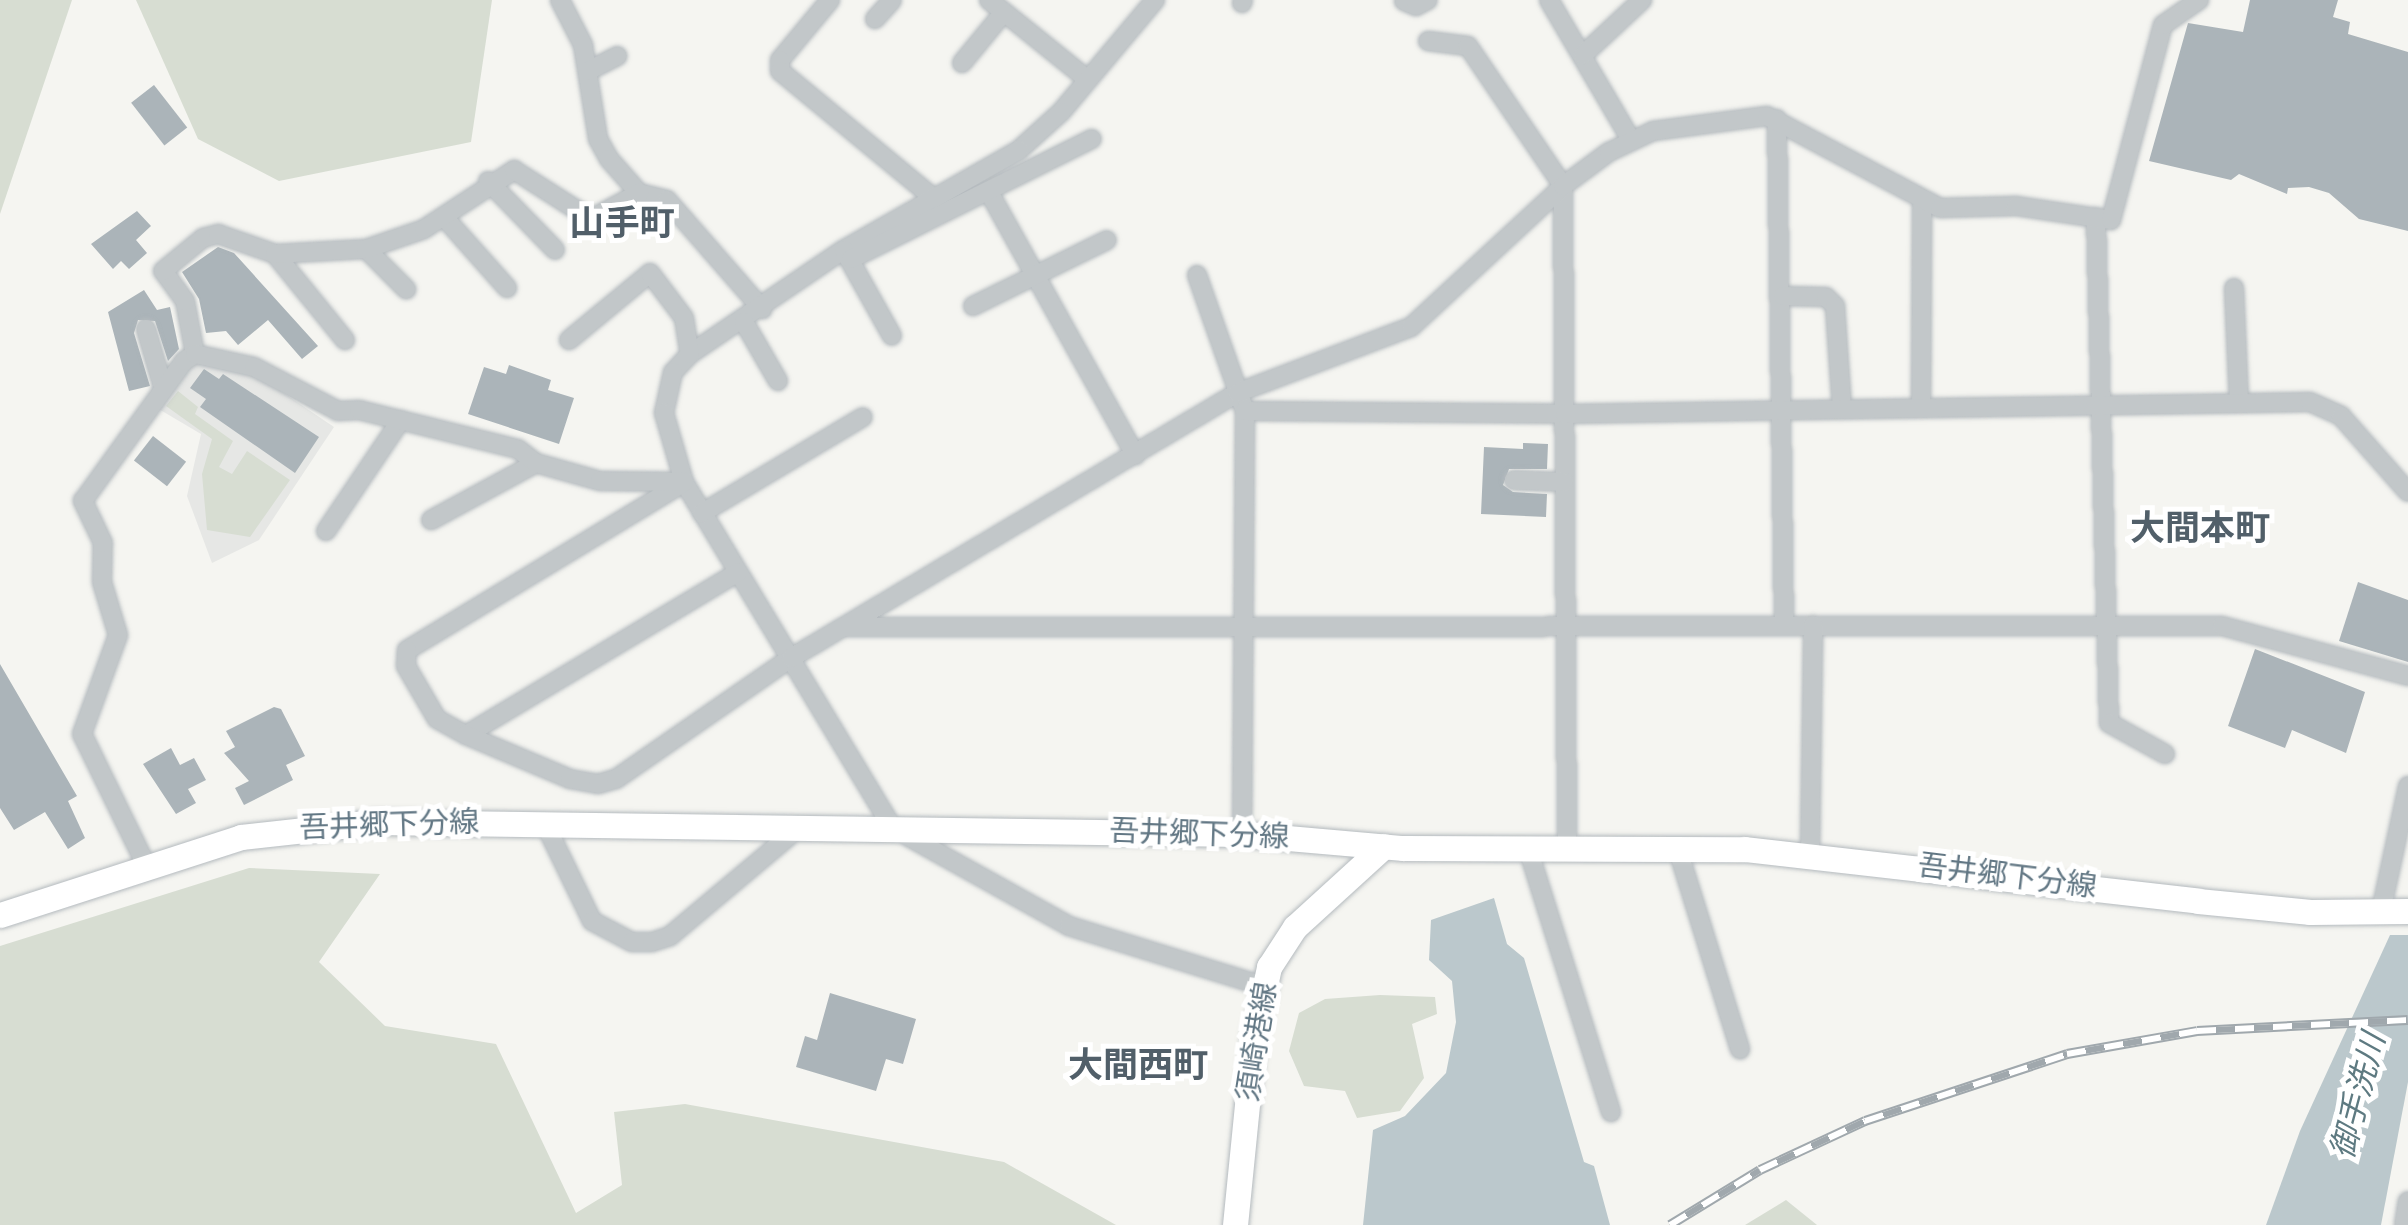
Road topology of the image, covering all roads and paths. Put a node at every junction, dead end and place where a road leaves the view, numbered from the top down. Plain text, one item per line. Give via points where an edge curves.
1 (560, 0) edge
2 (830, 0) edge
3 (892, 0) edge
4 (1155, 0) edge
5 (1428, 0) edge
6 (1549, 0) edge
7 (2200, 0) edge
8 (1404, 1) edge
9 (1637, 1) edge
10 (997, 6) edge
11 (875, 19) dead end
12 (1428, 40) dead end
13 (1583, 55) junction
14 (616, 56) dead end
15 (962, 62) dead end
16 (588, 71) junction
17 (1088, 80) junction
18 (1777, 119) junction
19 (1092, 139) dead end
20 (1631, 140) junction
21 (488, 181) junction
22 (1563, 186) junction
23 (638, 193) junction
24 (990, 194) junction
25 (935, 200) junction
26 (1922, 200) junction
27 (444, 217) junction
28 (2096, 217) junction
29 (1108, 240) dead end
30 (366, 249) junction
31 (555, 250) dead end
32 (275, 254) junction
33 (847, 255) junction
34 (1197, 274) dead end
35 (1032, 276) junction
36 (406, 288) dead end
37 (507, 288) dead end
38 (2234, 288) dead end
39 (1782, 296) junction
40 (974, 306) dead end
41 (762, 309) junction
42 (744, 322) junction
43 (146, 329) dead end
44 (892, 336) dead end
45 (344, 340) dead end
46 (569, 340) dead end
47 (195, 354) junction
48 (690, 354) junction
49 (778, 381) dead end
50 (164, 387) junction
51 (1237, 393) junction
52 (2239, 403) junction
53 (2100, 405) junction
54 (1921, 407) junction
55 (1842, 408) junction
56 (1782, 410) junction
57 (1245, 411) junction
58 (1564, 414) junction
59 (863, 417) dead end
60 (401, 420) junction
61 (1135, 455) junction
62 (536, 463) junction
63 (1514, 480) dead end
64 (684, 482) junction
65 (1564, 482) junction
66 (2408, 492) edge
67 (702, 513) junction
68 (431, 520) dead end
69 (326, 532) dead end
70 (738, 572) junction
71 (1242, 624) junction
72 (1784, 624) junction
73 (1812, 625) junction
74 (2105, 626) junction
75 (844, 627) junction
76 (1564, 627) junction
77 (791, 658) junction
78 (2408, 676) edge
79 (466, 735) junction
80 (2165, 754) dead end
81 (2408, 786) edge
82 (544, 822) junction
83 (800, 827) junction
84 (892, 828) junction
85 (1242, 834) junction
86 (1384, 846) junction
87 (1678, 847) junction
88 (1528, 849) junction
89 (1568, 849) junction
90 (1810, 853) junction
91 (148, 868) junction
92 (2393, 911) edge
93 (0, 916) edge
94 (1262, 986) junction
95 (1740, 1049) dead end
96 (1611, 1112) dead end
97 (2408, 1201) edge
98 (1235, 1225) edge
99 (2404, 1225) edge

1 - 16 street via 583,44
2 - 25 street via 780,60 780,71
3 - 11 street
4 - 17 street
5 - 8 street via 1416,6
6 - 13 street
7 - 28 street via 2163,25 2111,220
9 - 13 street
10 - 15 street
10 - 17 street
12 - 22 street via 1468,46
13 - 20 street
14 - 16 street
16 - 23 street via 598,139
17 - 25 street via 1019,150
18 - 20 street via 1697,122
18 - 26 street
18 - 39 street
19 - 24 street
20 - 22 street
21 - 23 street via 521,170 591,219
21 - 27 street
21 - 31 street
22 - 51 street via 1411,327
22 - 58 street
23 - 41 street via 667,200
24 - 33 street
24 - 35 street
25 - 33 street
26 - 28 street via 1960,211 2016,206
26 - 54 street
27 - 30 street via 403,240
27 - 37 street
28 - 53 street
29 - 35 street
30 - 32 street
30 - 36 street
32 - 45 street
32 - 47 street via 218,234 167,264 163,271 185,301
33 - 41 street
33 - 44 street
34 - 51 street
35 - 40 street
35 - 61 street
38 - 52 street
39 - 55 street via 1826,297 1835,306
39 - 56 street
41 - 42 street
42 - 48 street
42 - 49 street
43 - 50 street
46 - 48 street via 650,273 684,318
47 - 50 street
47 - 60 street via 254,367 338,410
48 - 64 street via 673,372 664,414
50 - 91 street via 83,500 103,543 102,582 118,635 82,734
51 - 57 street
51 - 61 street
52 - 53 street
52 - 66 street via 2326,404
53 - 54 street
53 - 74 street
54 - 55 street
55 - 56 street
56 - 58 street
56 - 72 street
57 - 58 street
57 - 71 street
58 - 65 street
59 - 67 street
60 - 62 street via 518,449
60 - 69 street
61 - 75 street
62 - 64 street via 600,481
62 - 68 street
63 - 65 street
64 - 67 street
64 - 79 street via 406,650 406,666 438,719
65 - 76 street
67 - 70 street
70 - 77 street
70 - 79 street
71 - 75 street
71 - 76 street
71 - 85 street
72 - 73 street
72 - 76 street
73 - 74 street
73 - 90 street
74 - 78 street via 2238,628
74 - 80 street via 2109,723
75 - 77 street
76 - 89 street
77 - 79 street via 616,779 598,784 538,770
77 - 84 street
81 - 92 street
82 - 83 main road, 吾井郷下分線
82 - 83 street via 592,921 632,942 670,936
82 - 91 main road, 吾井郷下分線 via 285,828
83 - 84 main road, 吾井郷下分線
84 - 85 main road, 吾井郷下分線
84 - 94 street via 1070,926
85 - 86 main road, 吾井郷下分線
86 - 88 main road, 吾井郷下分線
86 - 94 main road, 須崎港線 via 1295,927
87 - 89 main road, 吾井郷下分線
87 - 90 main road, 吾井郷下分線
87 - 95 street
88 - 89 main road, 吾井郷下分線
88 - 96 street
90 - 92 main road, 吾井郷下分線 via 2198,901
91 - 93 main road, 吾井郷下分線
94 - 98 main road, 須崎港線
97 - 99 street

